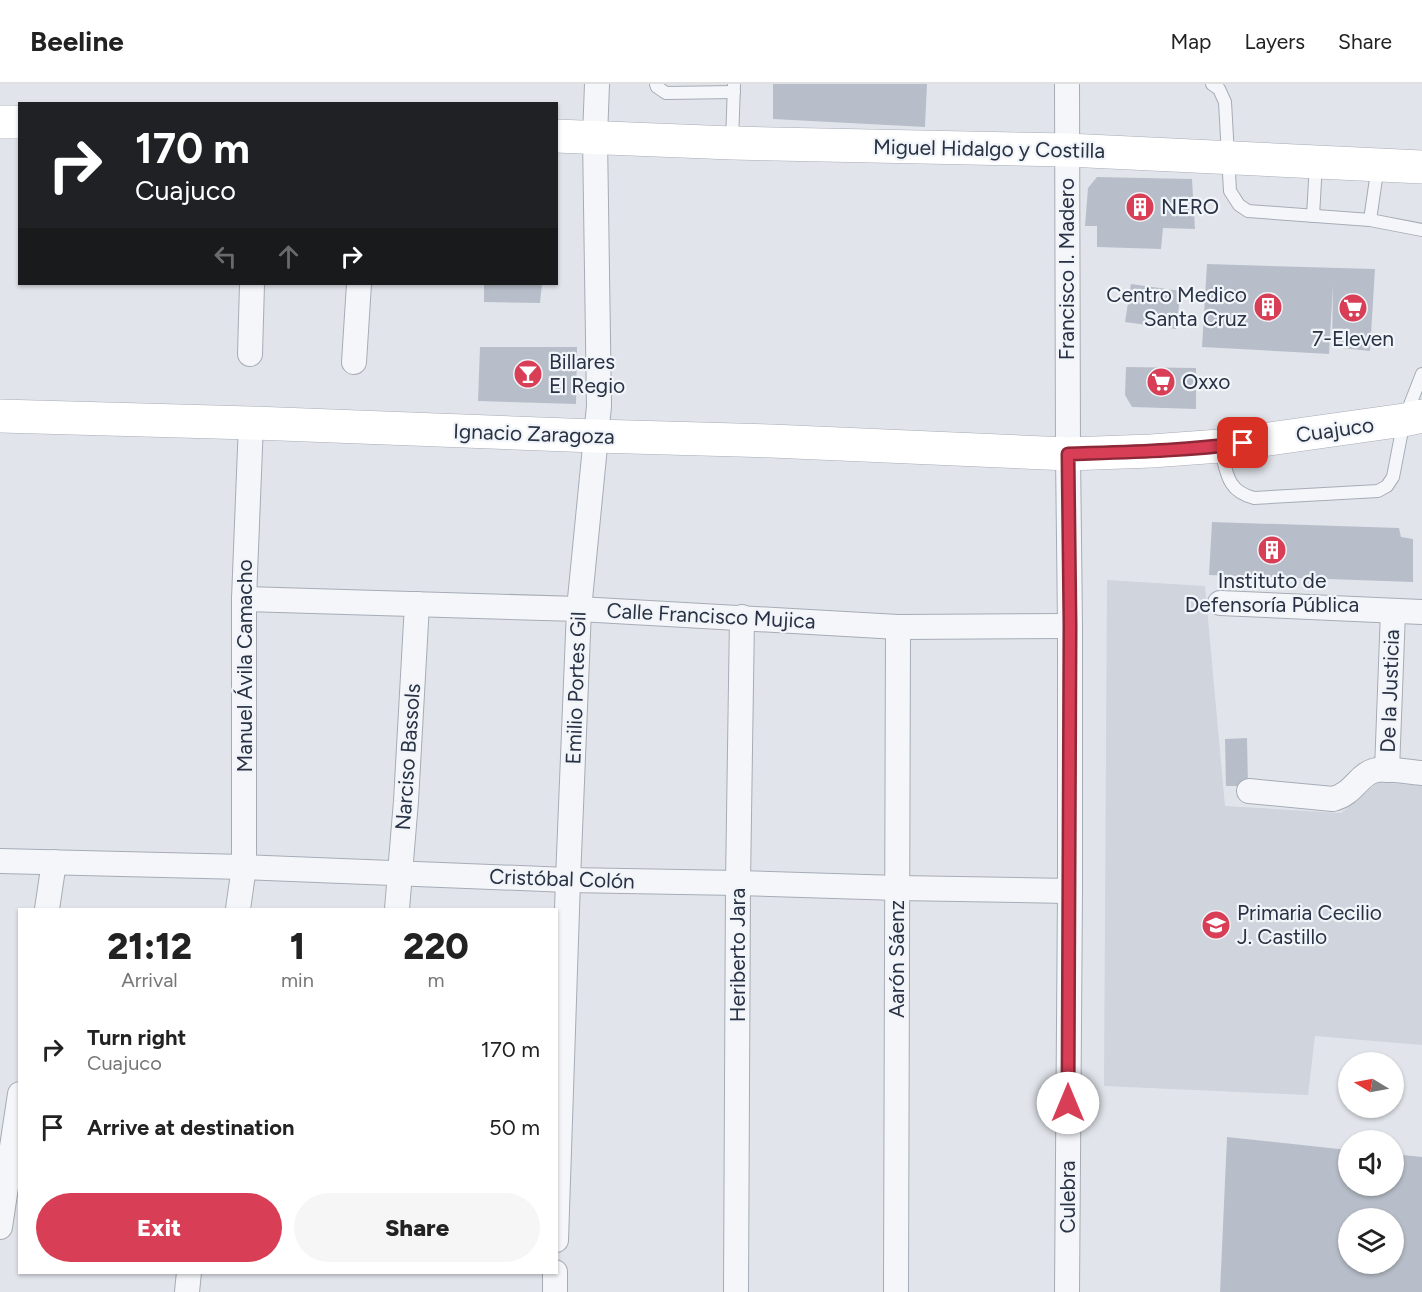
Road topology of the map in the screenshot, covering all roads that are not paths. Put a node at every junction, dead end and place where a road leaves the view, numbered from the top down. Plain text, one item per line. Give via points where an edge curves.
1 (597, 84) edge
2 (656, 84) edge
3 (1067, 84) edge
4 (1212, 84) edge
5 (734, 88) edge
6 (0, 122) edge
7 (18, 122) edge
8 (558, 136) edge
9 (595, 137) junction
10 (732, 143) junction
11 (1067, 150) junction
12 (1227, 157) junction
13 (1316, 162) junction
14 (1378, 165) junction
15 (1422, 167) edge
16 (1312, 216) junction
17 (1370, 220) junction
18 (1422, 230) edge
19 (252, 285) edge
20 (358, 285) edge
21 (250, 354) dead end
22 (354, 362) dead end
23 (1422, 374) edge
24 (0, 416) edge
25 (1413, 418) edge
26 (251, 423) junction
27 (595, 436) junction
28 (1220, 446) junction
29 (1068, 454) junction
30 (244, 599) junction
31 (1220, 603) dead end
32 (417, 604) junction
33 (579, 609) junction
34 (1393, 611) junction
35 (1422, 612) edge
36 (742, 617) junction
37 (1070, 626) junction
38 (898, 627) junction
39 (1387, 770) junction
40 (1422, 773) edge
41 (1249, 791) dead end
42 (0, 861) edge
43 (54, 862) junction
44 (244, 867) junction
45 (399, 874) junction
46 (568, 880) junction
47 (738, 882) junction
48 (898, 888) junction
49 (1070, 891) junction
50 (47, 908) edge
51 (238, 908) edge
52 (397, 908) edge
53 (18, 1107) edge
54 (558, 1166) edge
55 (0, 1227) edge
56 (189, 1274) edge
57 (555, 1274) edge
58 (187, 1292) edge
59 (555, 1292) edge
60 (736, 1292) edge
61 (896, 1292) edge
62 (1067, 1292) edge

1 - 9 street, Emilio Portes Gil
2 - 5 lane via 666,93
3 - 11 street, Francisco I. Madero
4 - 12 lane via 1225,102
5 - 10 lane
6 - 7 main road
8 - 9 main road, Miguel Hidalgo y Costilla
9 - 10 main road, Miguel Hidalgo y Costilla
9 - 27 street, Emilio Portes Gil via 599,406
10 - 11 main road, Miguel Hidalgo y Costilla
11 - 12 main road, Miguel Hidalgo y Costilla
11 - 29 street, Francisco I. Madero
12 - 13 main road, Miguel Hidalgo y Costilla
12 - 16 lane via 1230,191 1248,211
13 - 14 main road, Miguel Hidalgo y Costilla
13 - 16 lane
14 - 15 main road, Miguel Hidalgo y Costilla
14 - 17 lane
16 - 17 lane
17 - 18 lane
19 - 21 street
20 - 22 street
23 - 25 lane
24 - 26 main road, Ignacio Zaragoza
25 - 28 main road, Cuajuco
25 - 28 lane via 1393,477 1378,491 1254,498 1243,495 1229,480
26 - 27 main road, Ignacio Zaragoza
26 - 30 street, Manuel Ávila Camacho
27 - 29 main road, Ignacio Zaragoza
27 - 33 street, Emilio Portes Gil
28 - 29 main road, Cuajuco
29 - 37 street, Culebra
30 - 32 street, Calle Francisco Mujica
30 - 44 street, Manuel Ávila Camacho
31 - 34 street
32 - 33 street, Calle Francisco Mujica
32 - 45 street, Narciso Bassols
33 - 36 street, Calle Francisco Mujica
33 - 46 street, Emilio Portes Gil
34 - 35 street
34 - 39 street, De la Justicia
36 - 38 street, Calle Francisco Mujica
36 - 47 street, Heriberto Jara
37 - 38 street, Calle Francisco Mujica
37 - 49 street, Culebra
38 - 48 street, Aarón Sáenz
39 - 40 street
39 - 41 street via 1373,771 1333,799
42 - 43 street, Cristóbal Colón
43 - 44 street, Cristóbal Colón
43 - 50 street
44 - 45 street, Cristóbal Colón
44 - 51 street, Manuel Ávila Camacho
45 - 46 street, Cristóbal Colón
45 - 52 street, Narciso Bassols
46 - 47 street, Cristóbal Colón
46 - 54 street, Emilio Portes Gil
47 - 48 street, Cristóbal Colón
47 - 60 street, Heriberto Jara
48 - 49 street, Cristóbal Colón
48 - 61 street, Aarón Sáenz
49 - 62 street, Culebra
53 - 55 street
56 - 58 street
57 - 59 street

